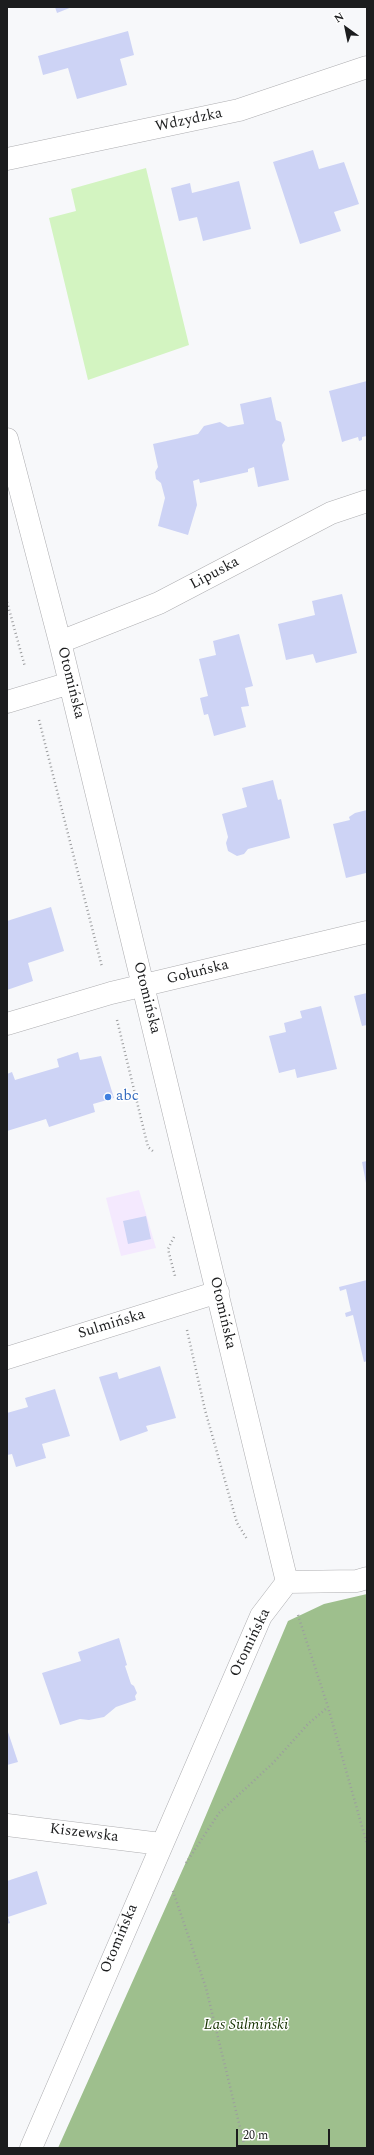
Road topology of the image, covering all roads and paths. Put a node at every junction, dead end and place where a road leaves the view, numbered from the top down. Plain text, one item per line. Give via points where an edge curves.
1 (367, 67) edge
2 (7, 159) edge
3 (7, 439) edge
4 (367, 501) edge
5 (7, 602) edge
6 (60, 642) junction
7 (70, 683) junction
8 (33, 694) junction
9 (7, 702) edge
10 (367, 932) edge
11 (144, 987) junction
12 (110, 993) junction
13 (7, 1024) edge
14 (157, 1155) dead end
15 (177, 1232) dead end
16 (218, 1292) junction
17 (181, 1304) junction
18 (7, 1358) edge
19 (248, 1542) dead end
20 (367, 1578) edge
21 (287, 1582) junction
22 (328, 1707) junction
23 (7, 1825) edge
24 (161, 1844) junction
25 (367, 1844) edge
26 (185, 1866) dead end
27 (172, 1885) dead end
28 (31, 2148) edge
29 (245, 2148) edge

1 - 2 street, Wdzydzka via 239,110
3 - 6 street, Otomińska
4 - 6 street, Lipuska via 331,513 159,603
5 - 8 path
6 - 7 street, Otomińska
7 - 8 street
7 - 11 street, Otomińska
8 - 9 street
8 - 12 path
10 - 11 street, Gołuńska
11 - 12 street, Gołuńska
11 - 16 street, Otomińska
12 - 13 street, Gołuńska
12 - 14 path via 148,1147
15 - 17 path via 168,1249
16 - 17 street, Sulmińska
16 - 21 street, Otomińska
17 - 18 street, Sulmińska
17 - 19 path via 207,1418 237,1523
20 - 21 street via 357,1581
21 - 22 path
21 - 24 street, Otomińska via 261,1616
22 - 25 path
22 - 26 path via 219,1813
23 - 24 street, Kiszewska
24 - 28 street, Otomińska
27 - 29 path via 206,1988

